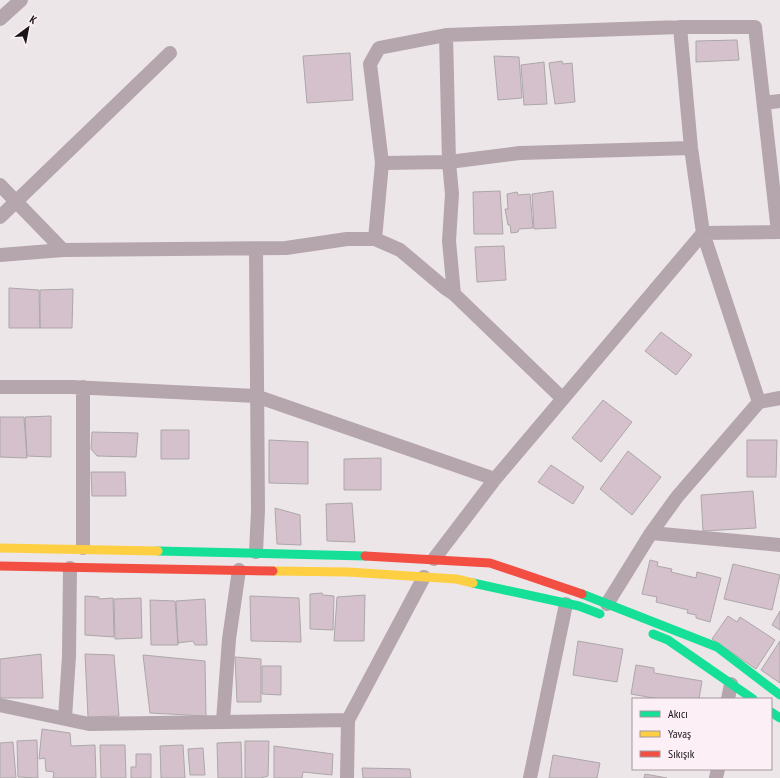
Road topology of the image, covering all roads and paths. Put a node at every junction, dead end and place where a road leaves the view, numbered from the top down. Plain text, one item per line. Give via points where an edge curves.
1 (20, 0) edge
2 (0, 19) edge
3 (680, 27) junction
4 (446, 35) junction
5 (170, 53) dead end
6 (780, 101) edge
7 (764, 103) junction
8 (690, 148) junction
9 (449, 162) junction
10 (382, 163) junction
11 (0, 185) edge
12 (16, 201) junction
13 (0, 217) edge
14 (779, 232) edge
15 (703, 233) junction
16 (375, 239) junction
17 (256, 249) junction
18 (63, 250) junction
19 (0, 255) edge
20 (454, 294) junction
21 (0, 387) edge
22 (83, 387) junction
23 (256, 396) junction
24 (562, 398) junction
25 (780, 398) edge
26 (759, 402) junction
27 (495, 479) junction
28 (651, 533) junction
29 (780, 546) edge
30 (0, 548) edge
31 (83, 548) junction
32 (256, 552) junction
33 (434, 560) junction
34 (0, 566) edge
35 (70, 568) junction
36 (239, 570) junction
37 (424, 577) junction
38 (566, 604) junction
39 (608, 611) junction
40 (646, 632) dead end
41 (731, 684) junction
42 (780, 695) edge
43 (728, 698) edge
44 (751, 698) edge
45 (0, 705) edge
46 (64, 718) junction
47 (348, 720) junction
48 (223, 721) junction
49 (347, 778) edge
50 (530, 778) edge

1 - 2 street
3 - 4 street
3 - 7 street via 755,27
3 - 8 street
4 - 9 street
4 - 10 street via 379,48 370,64
5 - 12 street
6 - 7 street
7 - 14 street
8 - 9 street via 520,153
8 - 15 street
9 - 10 street
9 - 20 street via 452,194 449,241
10 - 16 street
11 - 12 street
12 - 13 street
12 - 18 street
14 - 15 street
15 - 24 street
15 - 26 street
16 - 17 street via 347,239 286,248
16 - 20 street via 400,250
17 - 18 street
17 - 23 street
18 - 19 street
20 - 24 street
21 - 22 street
22 - 23 street
22 - 31 street
23 - 27 street
23 - 32 street
24 - 27 street
25 - 26 street
26 - 28 street via 677,497
27 - 33 street
28 - 29 street
28 - 39 street
30 - 31 street
31 - 32 street
32 - 33 street
33 - 39 street via 490,563 586,595
34 - 35 street
35 - 36 street
35 - 46 street
36 - 37 street via 348,572
36 - 48 street via 229,639
37 - 38 street via 456,579
37 - 47 street
38 - 39 street
38 - 50 street
39 - 42 street via 717,647
40 - 41 street via 668,640
41 - 43 street
41 - 44 street
45 - 46 street
46 - 48 street via 89,724
47 - 48 street
47 - 49 street

